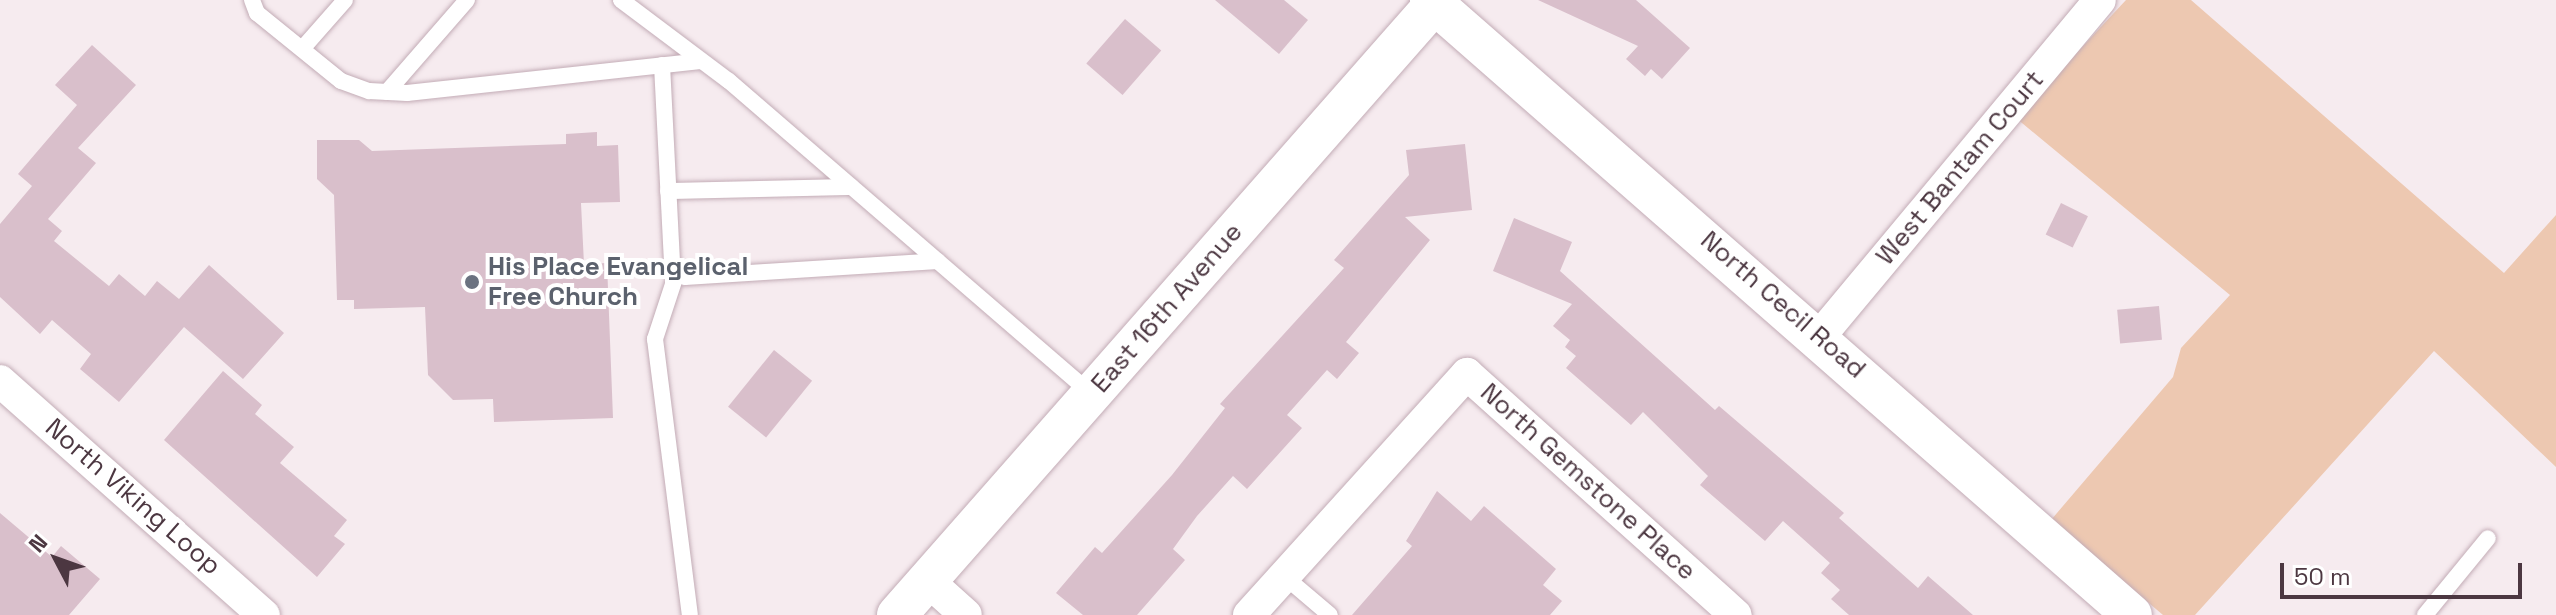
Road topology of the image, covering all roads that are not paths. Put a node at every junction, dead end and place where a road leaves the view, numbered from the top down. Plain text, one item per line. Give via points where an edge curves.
1 (252, 0) edge
2 (345, 0) edge
3 (467, 0) edge
4 (621, 0) edge
5 (2100, 0) edge
6 (1434, 1) edge
7 (302, 49) junction
8 (700, 61) junction
9 (662, 65) junction
10 (387, 92) junction
11 (851, 187) junction
12 (668, 191) junction
13 (937, 261) junction
14 (678, 269) junction
15 (1820, 336) junction
16 (0, 381) edge
17 (1091, 394) junction
18 (2488, 538) dead end
19 (1284, 576) junction
20 (927, 580) junction
21 (264, 615) edge
22 (690, 615) edge
23 (897, 615) edge
24 (966, 615) edge
25 (1249, 615) edge
26 (1330, 615) edge
27 (1736, 615) edge
28 (2132, 615) edge
29 (2425, 615) edge

1 - 7 lane via 257,13
2 - 7 lane
3 - 10 lane
4 - 8 lane
5 - 15 street, West Bantam Court
6 - 15 street, North Cecil Road
6 - 17 street, East 16th Avenue
7 - 10 lane via 341,81
8 - 9 lane
8 - 11 lane
9 - 10 lane
9 - 12 lane
11 - 12 lane
11 - 13 lane
12 - 14 lane via 672,263
13 - 14 lane via 703,278 685,277
13 - 17 lane
14 - 22 lane via 655,339
15 - 28 street, North Cecil Road
16 - 21 street, North Viking Loop
17 - 20 street, East 16th Avenue
18 - 29 lane
19 - 25 street, North Gemstone Place
19 - 26 lane
19 - 27 street, North Gemstone Place via 1467,374
20 - 23 street, East 16th Avenue
20 - 24 street

